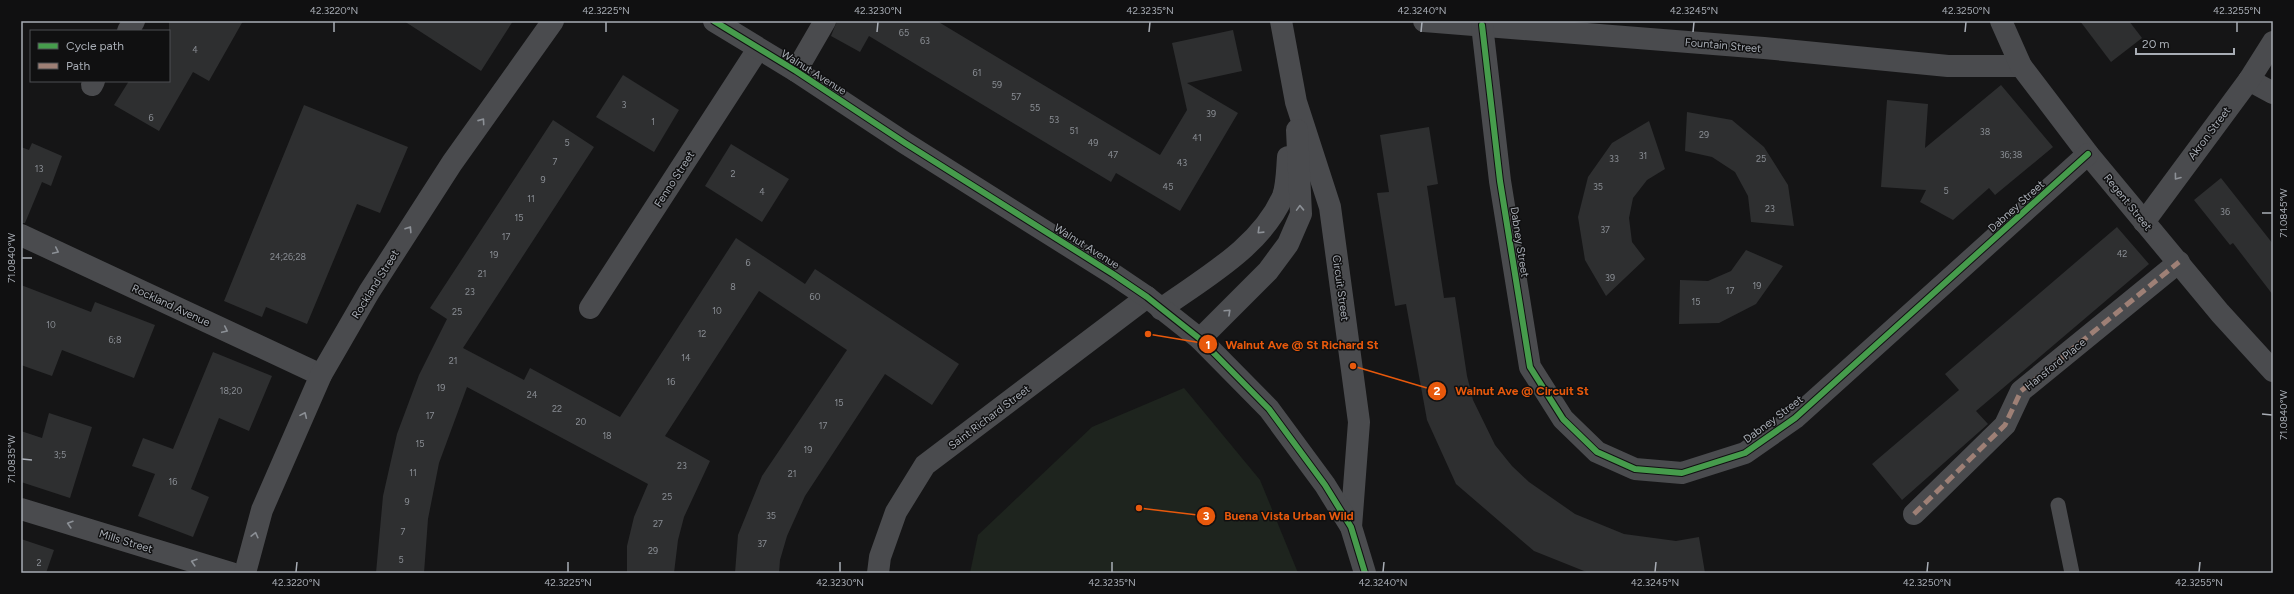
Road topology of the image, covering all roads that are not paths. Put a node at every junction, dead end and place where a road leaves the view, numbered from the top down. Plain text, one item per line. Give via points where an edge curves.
1 (134, 21) edge
2 (553, 21) edge
3 (714, 21) edge
4 (826, 21) edge
5 (1281, 21) edge
6 (1424, 21) edge
7 (2000, 21) edge
8 (1482, 25) junction
9 (129, 30) edge
10 (2273, 42) edge
11 (758, 49) junction
12 (2021, 66) junction
13 (796, 71) junction
14 (2249, 80) junction
15 (2273, 93) edge
16 (1296, 102) junction
17 (2088, 154) junction
18 (2144, 222) junction
19 (21, 235) edge
20 (2179, 262) junction
21 (1154, 303) junction
22 (590, 308) dead end
23 (1200, 339) junction
24 (2272, 368) edge
25 (321, 375) junction
26 (2058, 504) dead end
27 (21, 509) edge
28 (1914, 514) dead end
29 (1351, 527) junction
30 (231, 573) edge
31 (246, 573) edge
32 (878, 573) edge
33 (1365, 573) edge
34 (2072, 573) edge

1 - 9 street
25 -> 2 street, Rockland Street via 369,292 452,163
3 - 11 street, Walnut Avenue
4 - 13 street
5 - 16 street, Circuit Street
6 - 8 street, Fountain Street
7 - 12 street, Regent Street
8 - 12 street, Fountain Street via 1948,66
8 - 17 street, Dabney Street via 1500,181 1530,367 1563,419 1585,441 1597,452 1635,469 1682,473 1745,453 1795,418
10 - 14 street, Akron Street
11 - 13 street, Walnut Avenue
11 - 22 street, Fenno Street
12 - 17 street, Regent Street
13 - 21 street, Walnut Avenue
14 - 15 street
14 -> 18 street, Akron Street
16 -> 21 street, Circuit Street via 1283,195 1265,226 1233,256
23 -> 16 street, Circuit Street via 1268,271 1288,244 1301,214
16 - 29 street, Circuit Street via 1330,208 1359,422
17 - 18 street, Regent Street
18 - 20 street, Regent Street
19 -> 25 street, Rockland Avenue
20 - 24 street, Regent Street via 2220,313
20 - 28 street, Hansford Place via 2021,391 2005,425
21 - 23 street, Walnut Avenue
21 - 32 street, Saint Richard Street via 925,465 896,512 880,557
23 - 29 street, Walnut Avenue via 1269,409 1325,485
31 -> 25 street, Rockland Street via 262,510
26 - 34 lane
30 -> 27 street, Mills Street
29 - 33 street, Walnut Avenue

